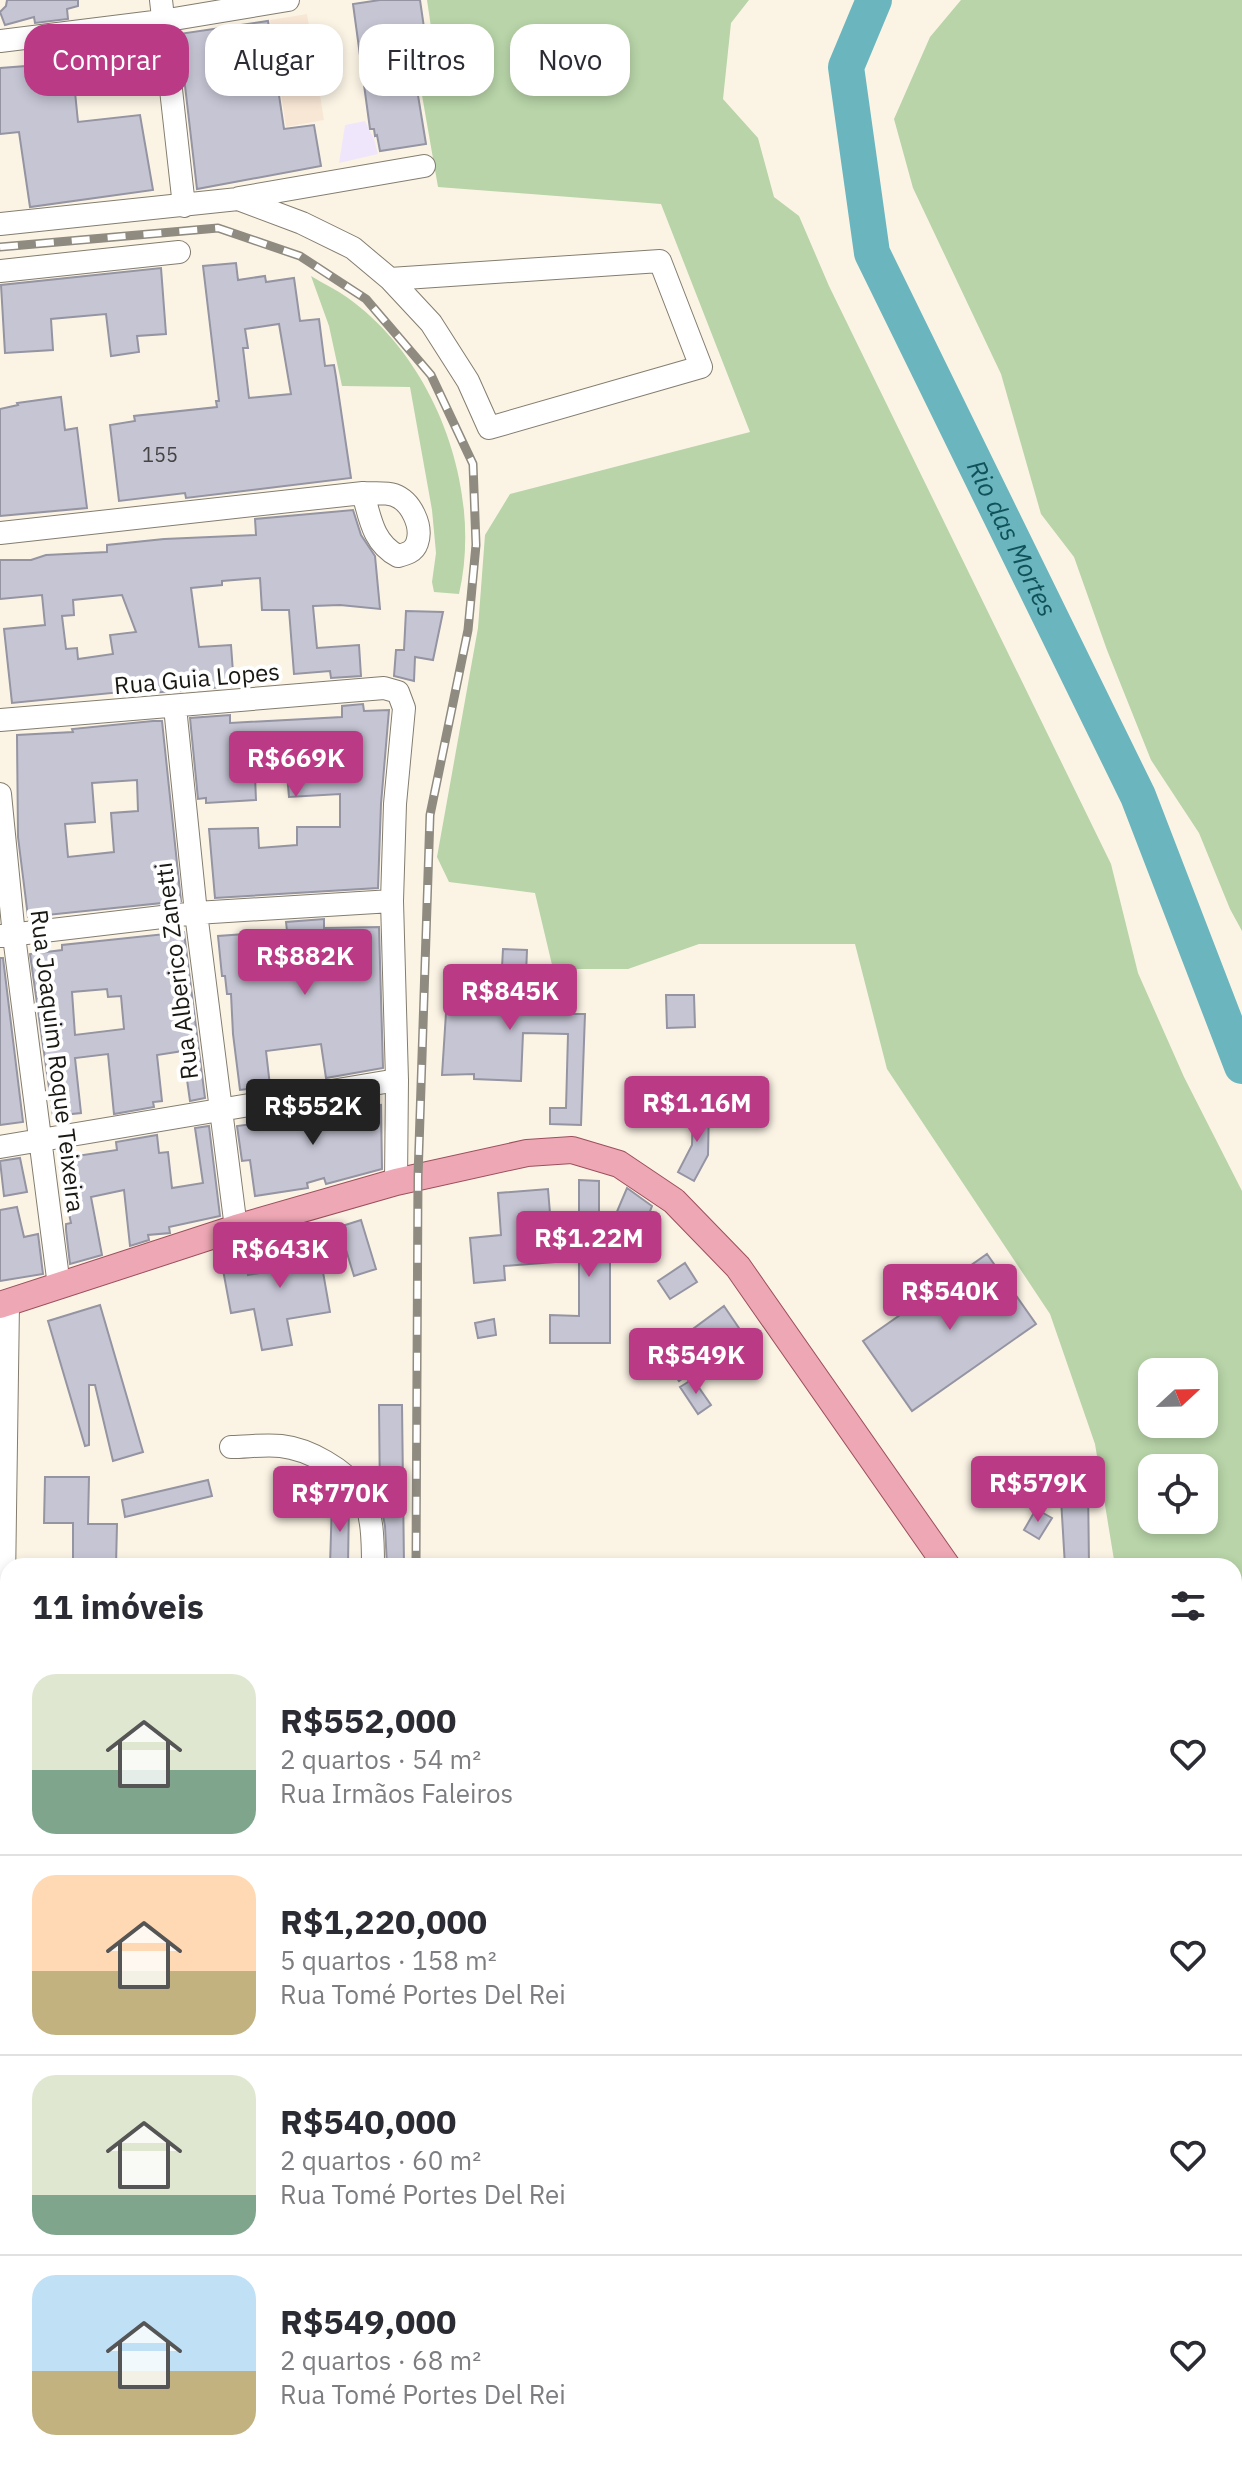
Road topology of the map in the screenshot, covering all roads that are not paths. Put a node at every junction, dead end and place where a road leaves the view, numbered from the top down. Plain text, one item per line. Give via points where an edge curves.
1 (288, 0) edge
2 (161, 11) edge
3 (0, 41) edge
4 (424, 166) dead end
5 (238, 199) junction
6 (184, 206) junction
7 (0, 224) edge
8 (179, 252) dead end
9 (0, 271) edge
10 (390, 279) junction
11 (363, 493) dead end
12 (0, 533) edge
13 (175, 707) junction
14 (0, 720) edge
15 (0, 794) edge
16 (392, 901) junction
17 (196, 913) junction
18 (7, 936) edge
19 (397, 1080) junction
20 (219, 1109) junction
21 (39, 1141) junction
22 (0, 1147) edge
23 (396, 1182) junction
24 (236, 1228) junction
25 (59, 1286) junction
26 (4, 1304) edge
27 (231, 1447) dead end
28 (2, 1524) edge
29 (2, 1558) edge
30 (372, 1558) edge
31 (941, 1558) edge

1 - 2 street
2 - 3 street
2 - 6 street
4 - 5 street
5 - 6 street
5 - 10 street via 353,248
6 - 7 street
8 - 9 street
10 - 10 street via 431,323 468,381 489,428 701,367 660,261
11 - 12 street
13 - 14 street, Rua Guia Lopes
13 - 16 street, Rua Guia Lopes via 384,688 398,692 404,708
13 - 17 street, Rua Alberico Zanetti
15 - 18 street, Rua Joaquim Roque Teixeira
16 - 17 street
16 - 19 street
17 - 18 street
17 - 20 street, Rua Alberico Zanetti
18 - 21 street, Rua Joaquim Roque Teixeira
19 - 20 street
19 - 23 street
20 - 21 street
20 - 24 street, Rua Alberico Zanetti
21 - 22 street
21 - 25 street, Rua Joaquim Roque Teixeira
23 - 24 main road
23 - 31 main road via 527,1153 572,1150 619,1164 674,1201 738,1267
24 - 25 main road
25 - 26 main road
26 - 28 street
27 - 30 street via 283,1446 343,1475 361,1493
28 - 29 street

